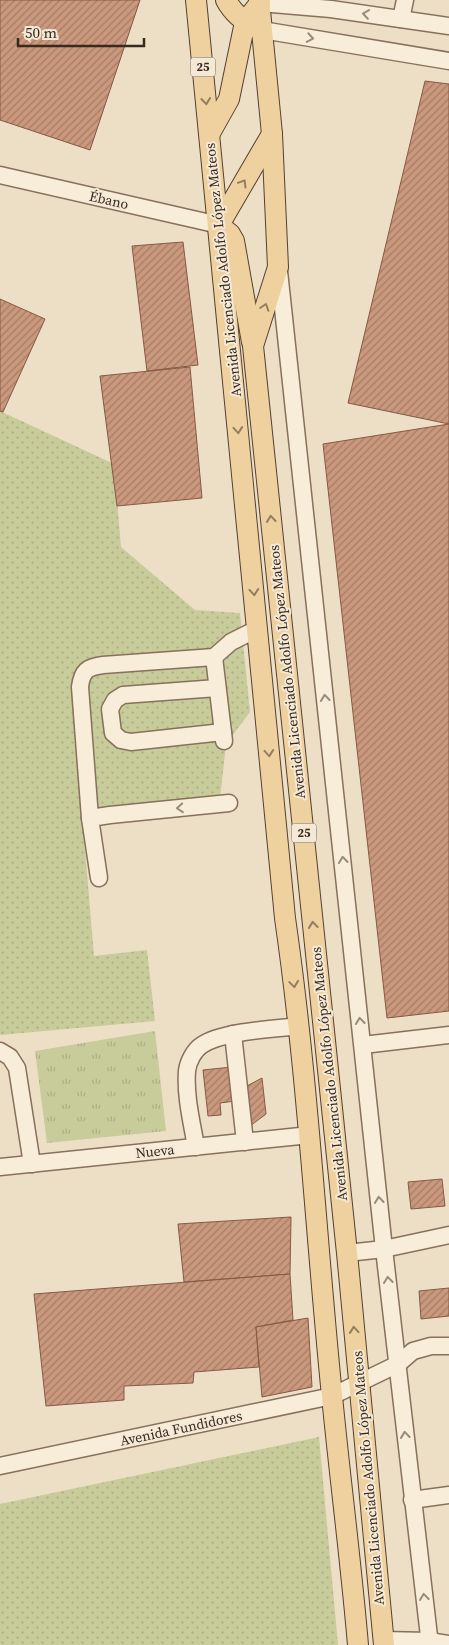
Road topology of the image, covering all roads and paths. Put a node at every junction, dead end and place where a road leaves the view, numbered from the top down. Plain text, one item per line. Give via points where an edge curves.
1 (196, 0) edge
2 (226, 0) edge
3 (404, 0) edge
4 (259, 2) edge
5 (332, 4) edge
6 (401, 19) junction
7 (253, 26) junction
8 (449, 26) edge
9 (449, 62) edge
10 (210, 133) junction
11 (272, 134) junction
12 (0, 175) edge
13 (219, 224) junction
14 (278, 267) junction
15 (253, 346) junction
16 (257, 629) junction
17 (214, 657) junction
18 (218, 688) junction
19 (229, 804) dead end
20 (90, 818) junction
21 (99, 878) dead end
22 (299, 1026) junction
23 (233, 1034) junction
24 (449, 1035) edge
25 (363, 1045) junction
26 (0, 1051) edge
27 (310, 1135) junction
28 (245, 1142) junction
29 (196, 1147) junction
30 (32, 1164) junction
31 (0, 1167) edge
32 (449, 1235) edge
33 (384, 1249) junction
34 (348, 1253) junction
35 (449, 1346) edge
36 (398, 1364) junction
37 (359, 1384) junction
38 (332, 1396) junction
39 (0, 1466) edge
40 (449, 1495) edge
41 (412, 1500) junction
42 (384, 1642) edge
43 (430, 1643) edge
44 (449, 1644) edge
45 (358, 1645) edge

1 -> 10 main road, Avenida Licenciado Adolfo López Mateos / 25
2 - 7 main road via 232,10
3 - 6 street
4 - 5 street
4 - 7 main road
6 -> 5 street
6 - 8 street
7 -> 9 street
7 - 10 main road via 229,99
7 - 11 main road, Avenida Licenciado Adolfo López Mateos / 25
10 - 13 main road, Avenida Licenciado Adolfo López Mateos / 25
13 -> 11 main road
11 - 14 main road, Avenida Licenciado Adolfo López Mateos / 25
12 - 13 street, Ébano
13 - 15 main road via 234,241
13 -> 16 main road, Avenida Licenciado Adolfo López Mateos / 25
15 -> 14 main road, Avenida Licenciado Adolfo López Mateos / 25
25 -> 14 street
34 -> 15 main road, Avenida Licenciado Adolfo López Mateos / 25
16 - 17 street via 231,642
16 -> 22 main road, Avenida Licenciado Adolfo López Mateos / 25 via 284,918
17 - 18 street
17 - 20 street via 103,665 91,667 83,674 80,706
18 - 18 street via 224,736 131,742 121,740 113,733 110,708 123,695
19 -> 20 street
20 - 21 street
22 - 23 street
22 - 27 main road, Avenida Licenciado Adolfo López Mateos / 25
23 - 28 street
23 - 29 street via 201,1045 190,1062 187,1091
24 - 25 street
33 -> 25 street
26 - 30 street via 10,1057 17,1068
27 - 28 street, Nueva
27 - 38 main road, Avenida Licenciado Adolfo López Mateos / 25
28 - 29 street, Nueva
29 - 30 street, Nueva
30 - 31 street, Nueva
32 - 33 street
33 - 34 street
36 -> 33 street
37 -> 34 main road, Avenida Licenciado Adolfo López Mateos / 25
35 - 36 street, Avenida Fundidores via 421,1348
36 - 37 street, Avenida Fundidores
41 -> 36 street
37 - 38 street, Avenida Fundidores
37 - 42 main road, Avenida Licenciado Adolfo López Mateos / 25
38 - 39 street, Avenida Fundidores
38 - 45 main road, Avenida Licenciado Adolfo López Mateos / 25
40 - 41 street
43 -> 41 street
42 - 43 street
43 - 44 street

